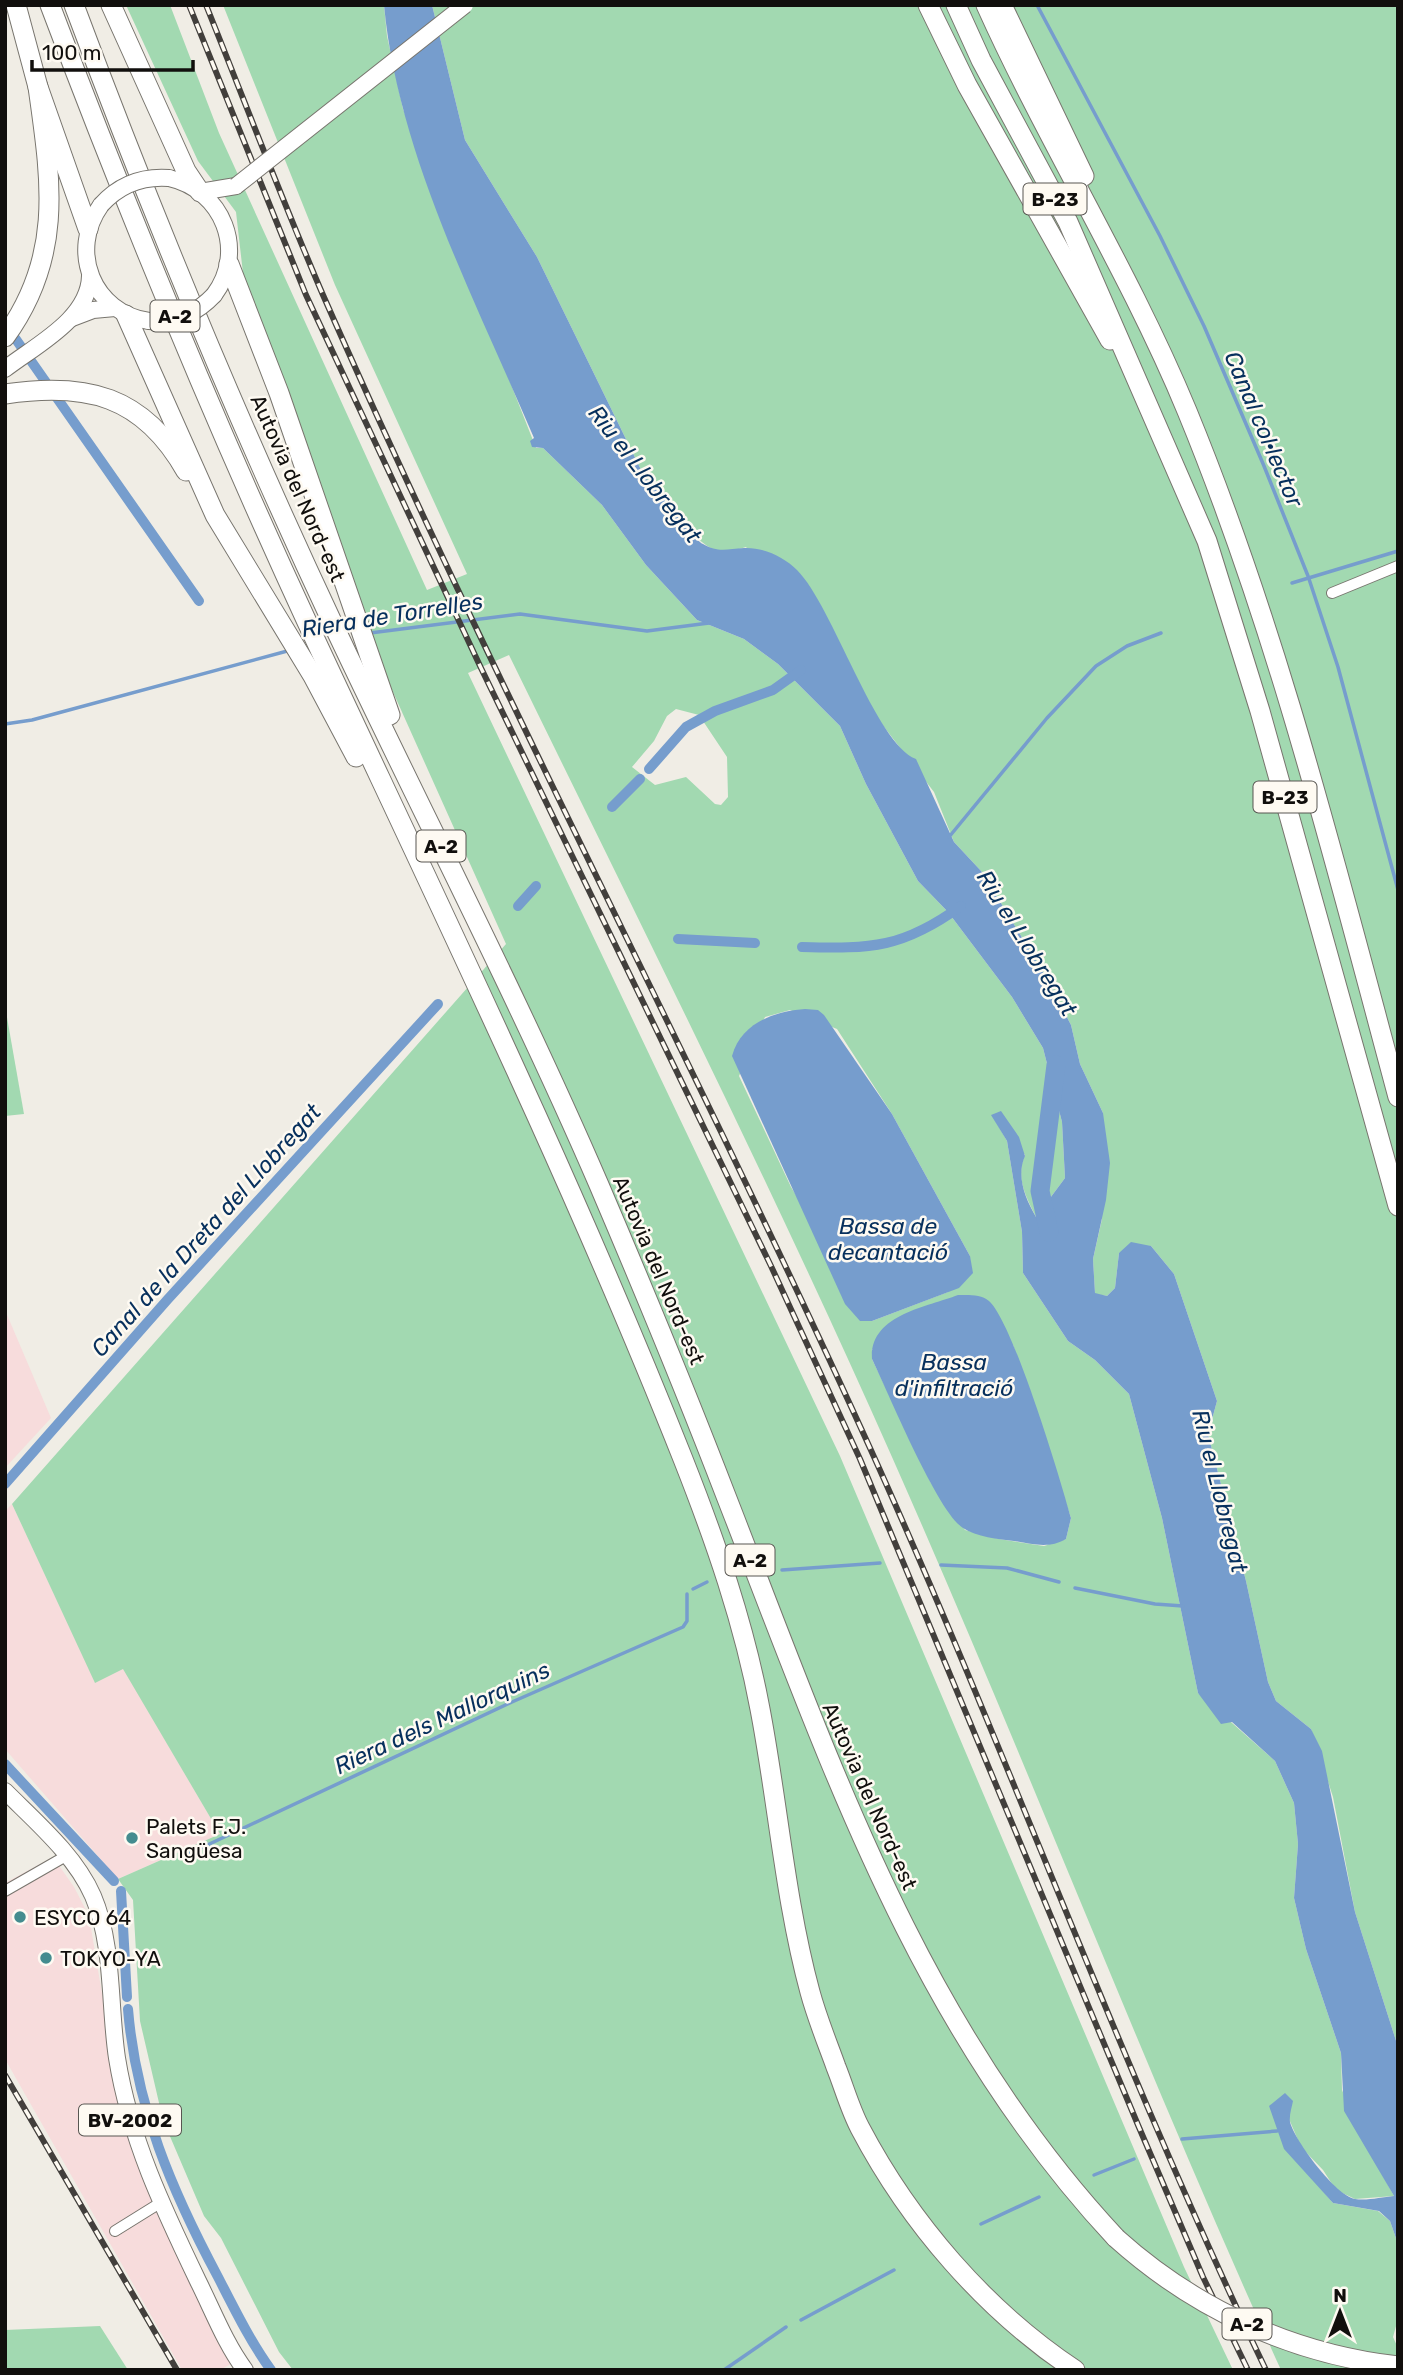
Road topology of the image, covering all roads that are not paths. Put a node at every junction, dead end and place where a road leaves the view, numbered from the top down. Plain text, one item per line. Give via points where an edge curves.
1 (16, 5) edge
2 (50, 5) edge
3 (74, 5) edge
4 (111, 5) edge
5 (465, 5) edge
6 (915, 5) edge
7 (928, 5) edge
8 (956, 5) edge
9 (985, 5) edge
10 (1002, 5) edge
11 (967, 85) junction
12 (38, 87) junction
13 (236, 186) junction
14 (200, 192) junction
15 (223, 220) junction
16 (88, 229) junction
17 (1100, 231) junction
18 (229, 264) junction
19 (90, 276) junction
20 (120, 311) junction
21 (70, 318) junction
22 (5, 337) edge
23 (5, 369) edge
24 (12, 393) edge
25 (1146, 397) junction
26 (215, 515) junction
27 (1398, 566) edge
28 (1332, 593) dead end
29 (362, 665) junction
30 (322, 674) junction
31 (1398, 1097) edge
32 (1398, 1206) edge
33 (5, 1791) edge
34 (66, 1856) junction
35 (5, 1891) edge
36 (160, 2203) junction
37 (116, 2231) dead end
38 (1398, 2366) edge
39 (246, 2370) edge
40 (1076, 2370) edge

1 - 12 highway
2 - 30 highway, A-2 via 192,359 308,624
3 - 29 highway, Autovia del Nord-est / A-2 via 138,176 331,619
4 - 14 highway via 186,171
5 - 13 main road, bridge
6 - 11 highway
7 - 11 highway
8 - 25 highway, B-23 via 1068,222
9 - 17 highway, B-23
10 - 17 highway via 1077,156
11 - 25 highway via 1086,302
12 - 16 highway
12 - 22 highway via 51,211 35,285 23,313
13 - 14 main road
13 - 15 main road
14 - 15 main road
14 - 16 main road, bridge via 169,178 131,183 101,205
15 - 18 main road via 230,242
16 - 19 main road
17 - 31 highway, B-23 via 1186,410 1236,538 1297,735
18 - 20 main road, bridge via 214,295 181,318 149,321
18 - 29 highway via 279,393 353,614
19 - 20 main road via 100,294
19 - 21 main road via 88,294
20 - 21 main road via 93,310
20 - 26 highway
21 - 23 main road
24 - 26 highway via 60,388 108,397 138,414 162,436
25 - 32 highway, B-23 via 1207,541
26 - 30 highway via 284,630
27 - 28 street
29 - 38 highway, Autovia del Nord-est / A-2, bridge via 397,734 398,756 599,1186 860,1835 901,1921 967,2039 1028,2133 1074,2193 1116,2238 1168,2281 1229,2316 1300,2346
30 - 40 highway, A-2 via 455,937 683,1460 743,1631 759,1699 796,1933 811,1997 856,2122 890,2179 968,2280
33 - 34 main road, BV-2002
34 - 35 street
34 - 36 main road, BV-2002 via 92,1894 101,1919 120,2076 135,2138
36 - 37 street
36 - 39 main road, BV-2002

